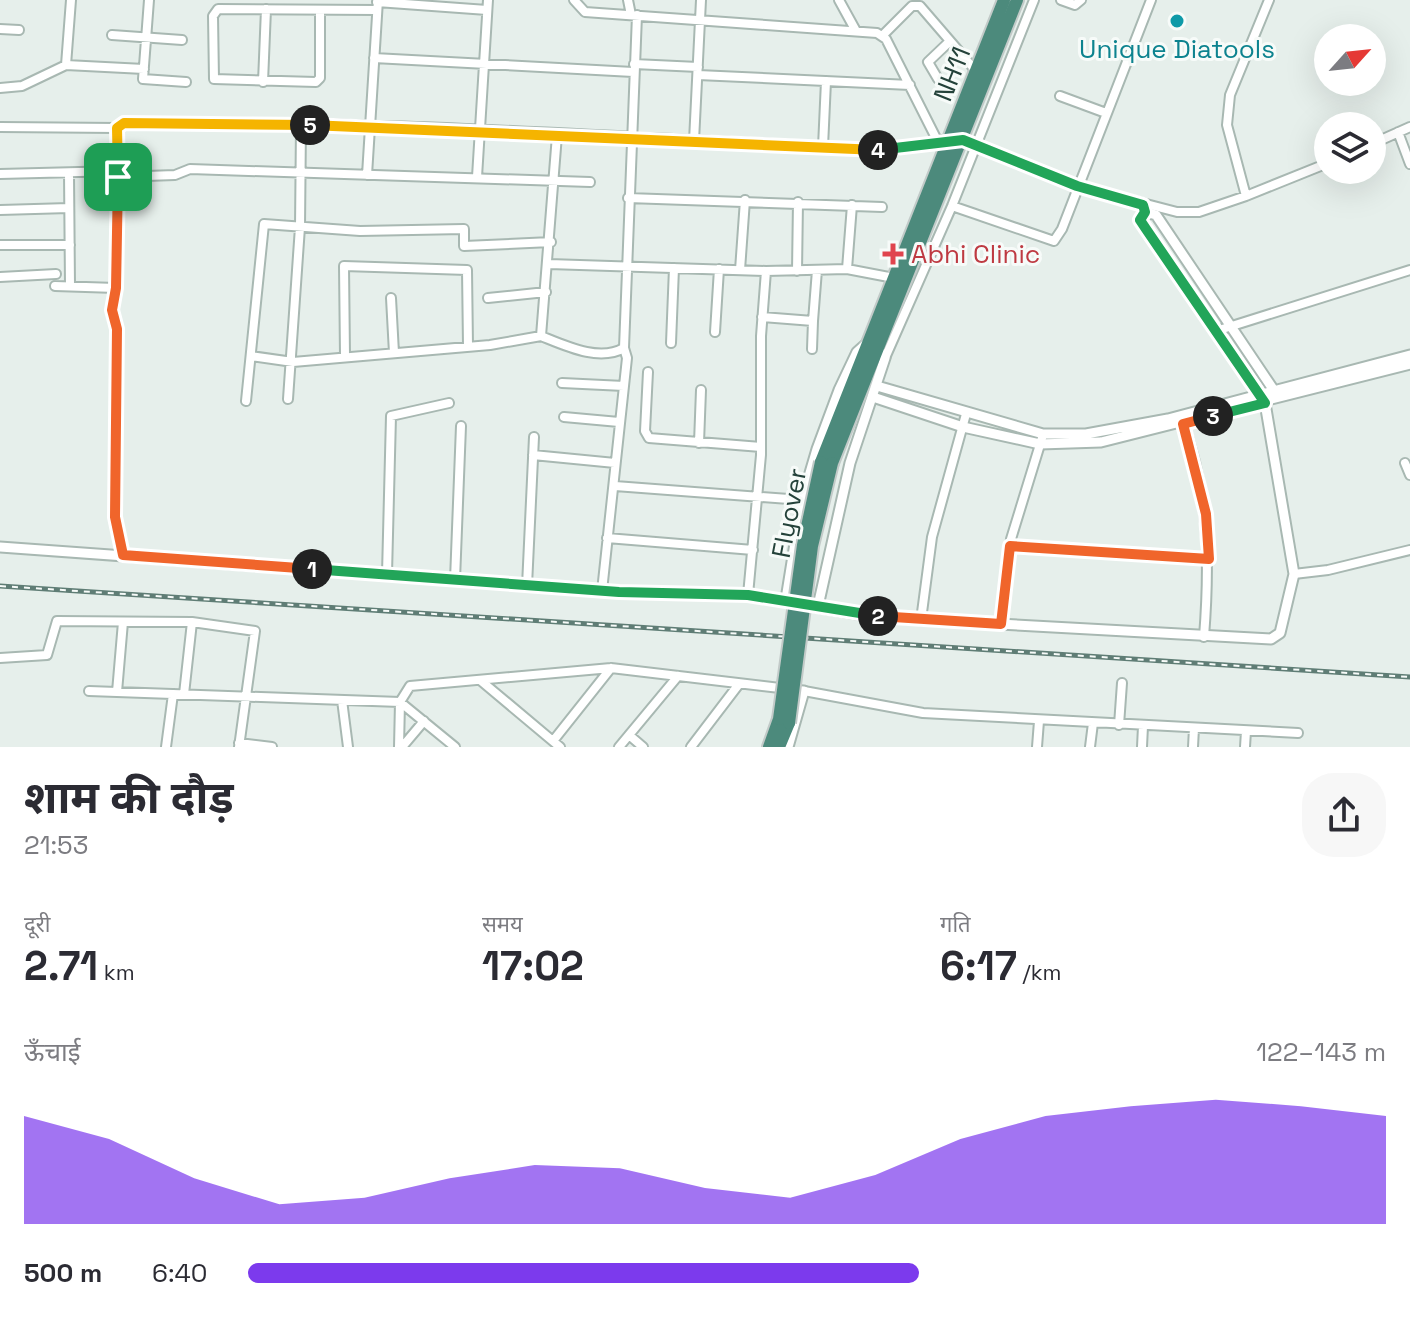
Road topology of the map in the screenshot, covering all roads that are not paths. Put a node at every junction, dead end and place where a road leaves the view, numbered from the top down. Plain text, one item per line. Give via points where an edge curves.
1 (71, 0) edge
2 (149, 0) edge
3 (488, 0) edge
4 (574, 0) edge
5 (628, 0) edge
6 (701, 0) edge
7 (839, 0) edge
8 (1004, 0) edge
9 (1017, 0) edge
10 (1034, 0) edge
11 (1061, 0) edge
12 (1081, 0) edge
13 (1151, 0) edge
14 (1269, 0) edge
15 (377, 4) edge
16 (266, 9) junction
17 (487, 10) junction
18 (320, 12) junction
19 (634, 15) junction
20 (700, 20) junction
21 (0, 29) edge
22 (19, 30) dead end
23 (856, 31) junction
24 (112, 35) dead end
25 (883, 35) junction
26 (146, 37) junction
27 (182, 40) dead end
28 (949, 42) junction
29 (374, 58) junction
30 (484, 63) junction
31 (66, 65) junction
32 (633, 68) junction
33 (144, 69) junction
34 (698, 71) junction
35 (976, 71) junction
36 (938, 79) dead end
37 (826, 81) junction
38 (186, 82) dead end
39 (263, 82) junction
40 (910, 85) junction
41 (0, 88) edge
42 (1060, 96) dead end
43 (1106, 113) junction
44 (301, 125) junction
45 (370, 126) junction
46 (0, 127) edge
47 (1410, 127) edge
48 (117, 128) junction
49 (480, 131) junction
50 (1398, 132) junction
51 (557, 135) junction
52 (629, 138) junction
53 (1386, 138) edge
54 (943, 140) junction
55 (694, 141) junction
56 (969, 142) junction
57 (823, 147) junction
58 (1410, 164) edge
59 (1314, 169) edge
60 (302, 171) junction
61 (69, 173) junction
62 (0, 174) edge
63 (118, 174) junction
64 (367, 175) junction
65 (477, 177) junction
66 (555, 180) junction
67 (590, 182) dead end
68 (1077, 186) junction
69 (1246, 196) junction
70 (628, 198) junction
71 (745, 200) junction
72 (798, 202) junction
73 (852, 205) junction
74 (952, 206) junction
75 (882, 207) dead end
76 (69, 208) junction
77 (1144, 209) junction
78 (0, 210) edge
79 (300, 227) junction
80 (551, 242) junction
81 (0, 245) edge
82 (70, 245) junction
83 (549, 264) junction
84 (626, 265) junction
85 (674, 268) junction
86 (719, 269) junction
87 (847, 269) junction
88 (740, 270) junction
89 (817, 270) junction
90 (1410, 270) edge
91 (766, 271) junction
92 (797, 271) junction
93 (56, 274) dead end
94 (0, 277) edge
95 (894, 278) junction
96 (55, 286) dead end
97 (70, 286) junction
98 (116, 288) junction
99 (546, 292) junction
100 (391, 298) dead end
101 (488, 298) dead end
102 (762, 317) junction
103 (813, 321) junction
104 (1232, 325) junction
105 (1216, 331) junction
106 (715, 332) dead end
107 (541, 336) junction
108 (671, 343) dead end
109 (468, 346) junction
110 (624, 348) junction
111 (812, 349) dead end
112 (877, 350) junction
113 (394, 353) junction
114 (1410, 355) edge
115 (251, 356) junction
116 (345, 356) junction
117 (293, 362) junction
118 (1410, 364) edge
119 (648, 372) dead end
120 (562, 383) dead end
121 (624, 386) junction
122 (877, 386) junction
123 (701, 390) dead end
124 (1277, 395) junction
125 (873, 397) junction
126 (288, 399) dead end
127 (1264, 399) junction
128 (246, 401) dead end
129 (449, 403) dead end
130 (966, 414) junction
131 (564, 417) dead end
132 (1182, 420) junction
133 (619, 422) junction
134 (461, 426) dead end
135 (963, 427) junction
136 (1043, 434) junction
137 (534, 437) dead end
138 (699, 443) junction
139 (1040, 444) junction
140 (761, 447) junction
141 (533, 455) junction
142 (615, 463) junction
143 (826, 463) junction
144 (1405, 463) dead end
145 (1410, 475) edge
146 (615, 486) junction
147 (758, 495) junction
148 (802, 500) junction
149 (607, 538) junction
150 (1010, 546) junction
151 (0, 547) edge
152 (753, 550) junction
153 (1410, 550) edge
154 (123, 555) junction
155 (1209, 559) junction
156 (387, 574) junction
157 (1294, 574) junction
158 (455, 580) junction
159 (527, 586) junction
160 (602, 591) junction
161 (748, 595) junction
162 (786, 599) junction
163 (818, 606) junction
164 (921, 620) junction
165 (123, 622) junction
166 (192, 622) junction
167 (1001, 624) junction
168 (1204, 637) junction
169 (0, 658) edge
170 (611, 668) junction
171 (678, 676) junction
172 (480, 680) junction
173 (1122, 683) dead end
174 (739, 684) junction
175 (780, 688) junction
176 (89, 691) dead end
177 (804, 691) junction
178 (117, 692) junction
179 (173, 694) junction
180 (184, 694) junction
181 (246, 696) junction
182 (342, 700) junction
183 (400, 702) junction
184 (774, 715) junction
185 (798, 720) junction
186 (424, 721) junction
187 (1039, 721) junction
188 (1093, 723) junction
189 (1119, 725) junction
190 (1143, 726) junction
191 (1194, 728) junction
192 (1246, 731) junction
193 (1298, 733) dead end
194 (629, 735) junction
195 (557, 744) edge
196 (239, 745) edge
197 (166, 747) edge
198 (272, 747) edge
199 (348, 747) edge
200 (401, 747) edge
201 (455, 747) edge
202 (619, 747) edge
203 (643, 747) edge
204 (691, 747) edge
205 (762, 747) edge
206 (769, 747) edge
207 (779, 747) edge
208 (788, 747) edge
209 (1037, 747) edge
210 (1090, 747) edge
211 (1142, 747) edge
212 (1193, 747) edge
213 (1245, 747) edge

1 - 31 street
2 - 26 street
3 - 17 street
4 - 19 street via 585,12
5 - 19 street
6 - 20 street
7 - 23 street
8 - 35 highway, NH11
9 - 56 highway
10 - 56 street
11 - 12 street via 1075,5
13 - 43 street
14 - 69 street via 1230,95 1227,125
15 - 17 street
15 - 18 street
15 - 29 street
16 - 18 street
16 - 39 street
16 - 39 street via 222,8 213,16 214,79
17 - 30 street
18 - 39 street via 318,81
19 - 20 street
19 - 32 street
20 - 23 street
20 - 34 street
21 - 22 street
23 - 25 street
24 - 26 street
25 - 28 street via 916,4
25 - 40 street
26 - 27 street
26 - 33 street
28 - 35 street
28 - 36 street via 928,62
29 - 30 street
29 - 45 street
30 - 32 street
30 - 49 street
31 - 33 street
31 - 41 street via 22,86
32 - 34 street
32 - 52 street
33 - 38 street via 143,79
34 - 37 street
34 - 55 street
35 - 54 highway, NH11
37 - 40 street
37 - 57 street
40 - 54 street
42 - 43 street
43 - 68 street
44 - 45 street
44 - 48 street via 124,123
44 - 60 street
45 - 49 street
45 - 64 street
46 - 48 street
47 - 50 street
48 - 63 street
49 - 51 street
49 - 65 street
50 - 53 street
50 - 58 street
51 - 52 street
51 - 66 street
52 - 55 street
52 - 70 street
54 - 56 street
54 - 57 street via 896,150
54 - 95 highway, NH11
55 - 57 street
56 - 68 street
56 - 74 street
56 - 112 highway
59 - 69 street
60 - 63 street
60 - 64 street
60 - 79 street
61 - 62 street
61 - 63 street
61 - 76 street
63 - 98 street
64 - 65 street
65 - 66 street
66 - 67 street
66 - 80 street
68 - 74 street via 1054,241
68 - 77 street
69 - 77 street via 1199,212
70 - 71 street
70 - 84 street
71 - 72 street
71 - 88 street
72 - 73 street
72 - 92 street
73 - 75 street
73 - 87 street
74 - 112 street
76 - 78 street
76 - 82 street
77 - 104 street via 1156,215
77 - 105 street via 1140,220
79 - 80 street via 464,229 464,246
79 - 115 street via 269,222 262,229
79 - 117 street
80 - 83 street
81 - 82 street
82 - 97 street
83 - 84 street
83 - 99 street
84 - 85 street
84 - 110 street
85 - 86 street
85 - 108 street
86 - 88 street
86 - 106 street
87 - 89 street
87 - 95 street
88 - 91 street
89 - 92 street
89 - 103 street
90 - 104 street
91 - 92 street
91 - 102 street
93 - 94 street
95 - 112 highway, NH11
96 - 97 street
97 - 98 street
98 - 154 street via 115,517
99 - 101 street
99 - 107 street
100 - 113 street
102 - 103 street
102 - 140 street
103 - 111 street
104 - 105 street
104 - 124 street
105 - 127 street
107 - 109 street
107 - 110 street via 577,351 615,353
109 - 113 street
109 - 116 street via 467,270 344,266
110 - 121 street
112 - 122 street
112 - 143 highway, Flyover
112 - 148 street via 857,352
113 - 116 street
114 - 124 street
115 - 117 street
115 - 128 street
116 - 117 street
117 - 126 street
118 - 124 street
119 - 138 street via 649,438
120 - 121 street
121 - 133 street
122 - 125 street
122 - 130 street
123 - 138 street
124 - 127 street
125 - 135 street
125 - 163 street via 850,463
127 - 132 street
127 - 157 street
129 - 156 street via 391,416
130 - 135 street
130 - 136 street
131 - 133 street
132 - 136 street
132 - 139 street via 1101,442
132 - 155 street via 1206,514
133 - 142 street
134 - 158 street
135 - 139 street
135 - 164 street via 932,537
136 - 139 street
137 - 141 street
138 - 140 street
139 - 150 street
140 - 147 street
141 - 142 street
141 - 159 street
142 - 146 street
143 - 206 highway, Flyover, bridge via 803,545 784,701
143 - 207 highway, Flyover, bridge via 794,702
144 - 145 street
146 - 147 street
146 - 149 street
147 - 148 street
147 - 152 street
148 - 162 street
149 - 152 street
149 - 160 street
150 - 155 street
150 - 167 street
151 - 154 street
152 - 161 street
153 - 157 street
154 - 156 street
155 - 168 street
156 - 158 street
157 - 168 street via 1280,633 1262,641
158 - 159 street
159 - 160 street
160 - 161 street
161 - 162 street
162 - 163 street
163 - 164 street
164 - 167 street
165 - 166 street
165 - 169 street via 57,621 47,655
165 - 178 street
166 - 180 street
166 - 181 street via 255,631
167 - 168 street
170 - 171 street
170 - 172 street
170 - 195 street
171 - 174 street
171 - 194 street
172 - 183 street via 410,686
172 - 195 street
173 - 189 street
174 - 175 street
174 - 204 street
175 - 177 street
175 - 184 street
176 - 178 street
177 - 185 street
177 - 187 street via 923,713
178 - 179 street
179 - 180 street
179 - 197 street
180 - 181 street
181 - 182 street
181 - 196 street
182 - 183 street
182 - 199 street
183 - 186 street
183 - 200 street
184 - 185 street
184 - 205 street
185 - 208 street
186 - 200 street
186 - 201 street
187 - 188 street
187 - 209 street
188 - 189 street
188 - 210 street
189 - 190 street
190 - 191 street
190 - 211 street
191 - 192 street
191 - 212 street
192 - 193 street
192 - 213 street
194 - 202 street
194 - 203 street
196 - 198 street

